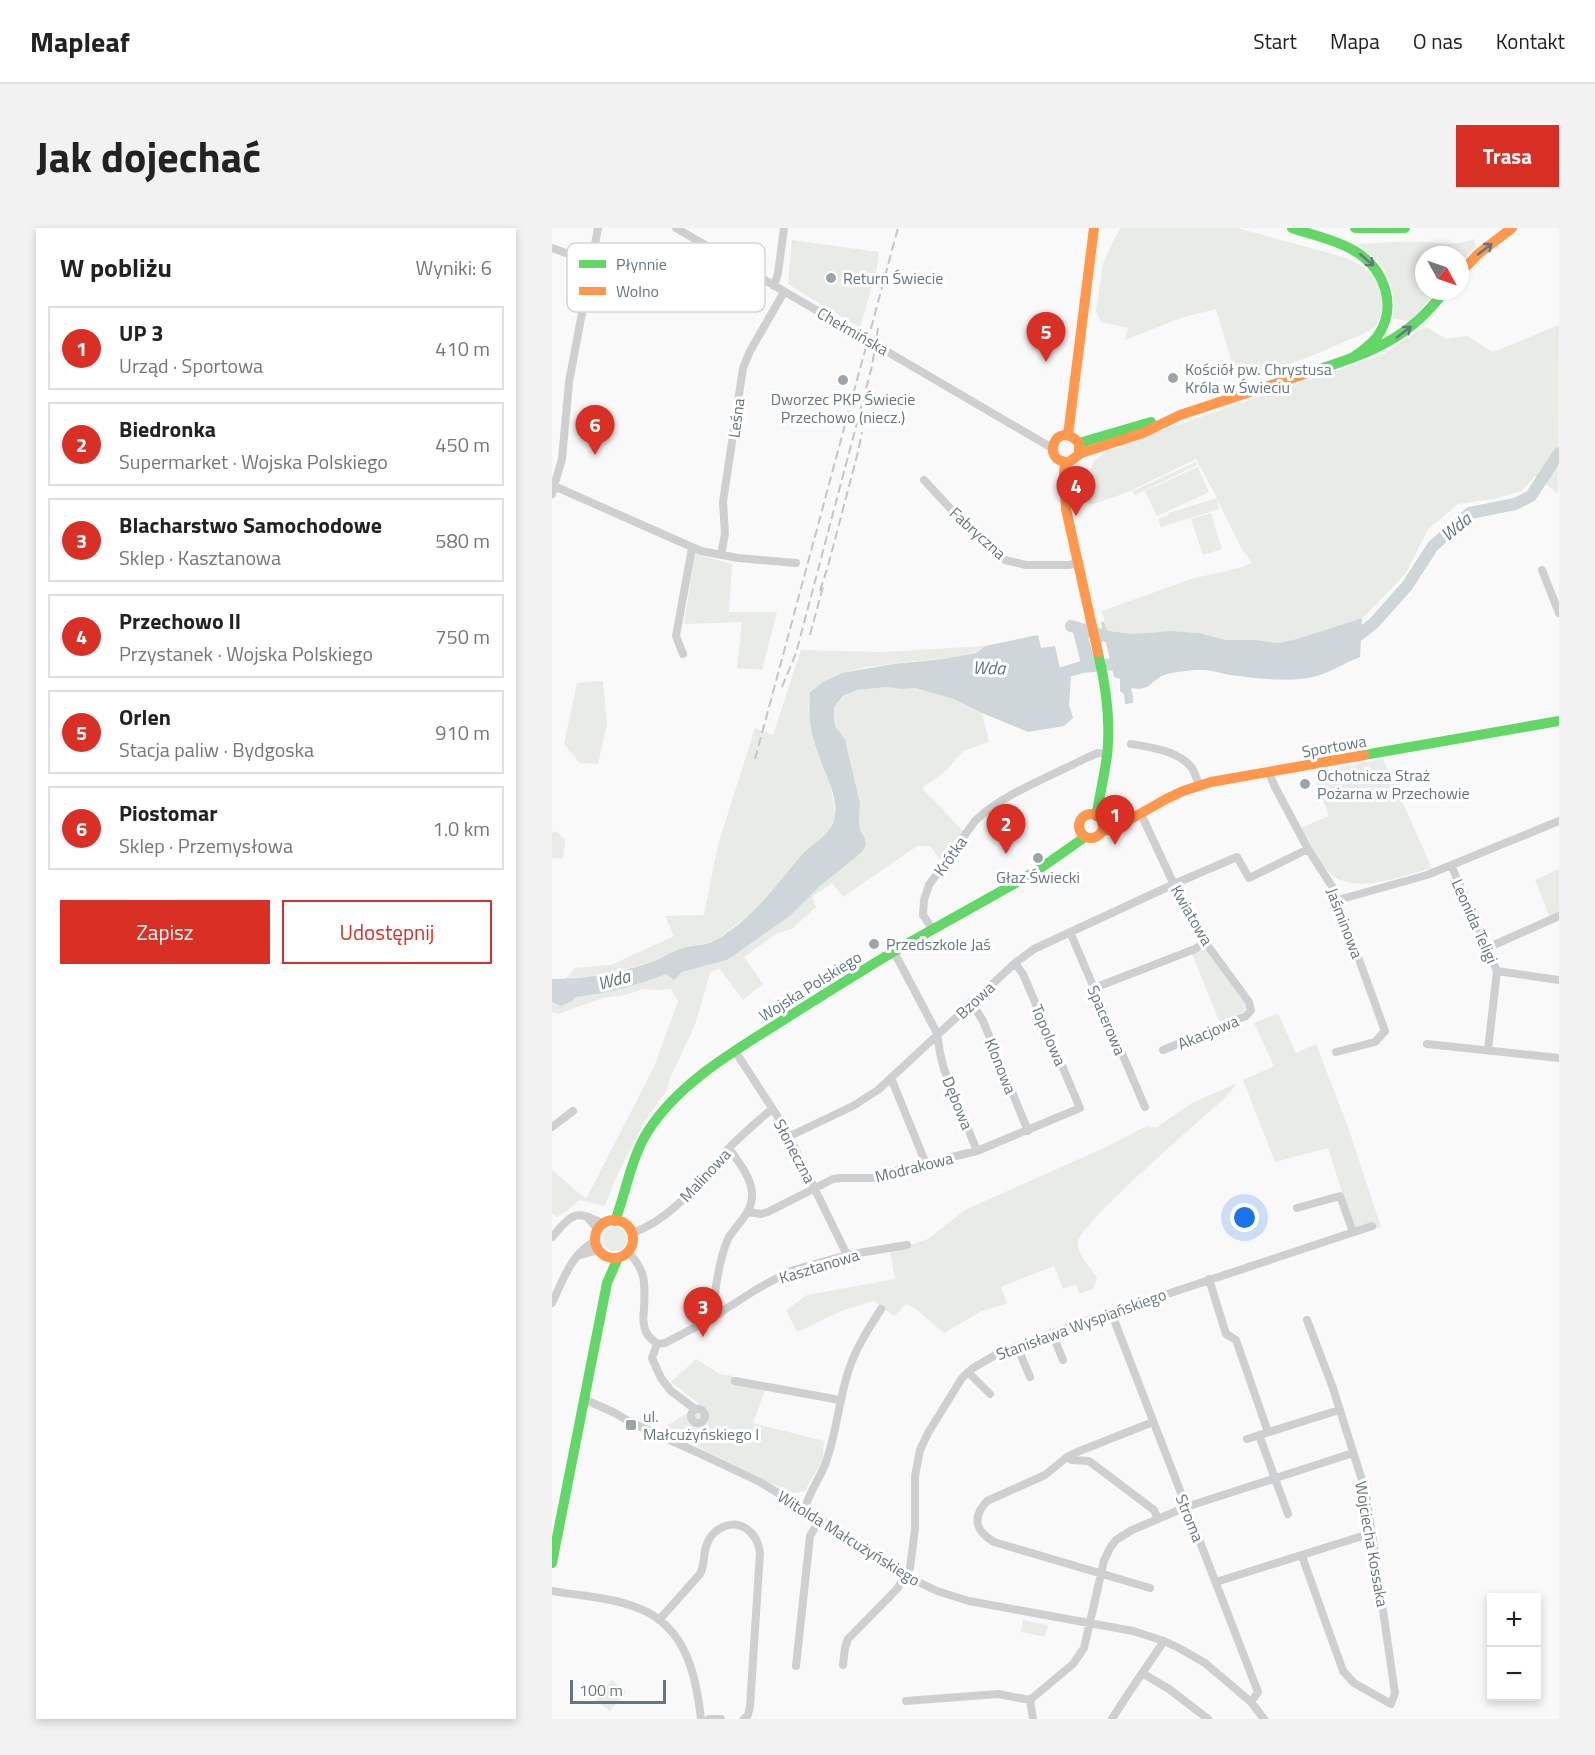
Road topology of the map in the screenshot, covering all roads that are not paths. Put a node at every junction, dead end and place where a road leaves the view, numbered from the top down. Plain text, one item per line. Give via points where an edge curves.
1 (598, 228) edge
2 (676, 228) edge
3 (784, 228) edge
4 (1094, 228) edge
5 (1292, 228) edge
6 (1355, 228) edge
7 (1405, 228) edge
8 (1512, 228) edge
9 (595, 243) edge
10 (701, 243) edge
11 (552, 248) edge
12 (567, 253) edge
13 (1469, 264) edge
14 (765, 281) edge
15 (774, 286) junction
16 (784, 292) junction
17 (1437, 300) edge
18 (582, 312) edge
19 (1352, 358) junction
20 (1068, 435) junction
21 (1054, 444) junction
22 (1079, 448) junction
23 (1065, 463) junction
24 (924, 480) dead end
25 (553, 489) edge
26 (692, 548) junction
27 (721, 555) junction
28 (796, 563) dead end
29 (1078, 563) junction
30 (1542, 570) dead end
31 (1559, 613) edge
32 (683, 654) dead end
33 (1559, 721) edge
34 (1131, 744) dead end
35 (1107, 754) junction
36 (1269, 772) junction
37 (1199, 785) junction
38 (1141, 814) junction
39 (1097, 821) junction
40 (1559, 821) edge
41 (1083, 834) junction
42 (1308, 849) junction
43 (1451, 865) junction
44 (1174, 884) junction
45 (1338, 900) junction
46 (1559, 916) edge
47 (933, 930) junction
48 (1070, 932) junction
49 (1205, 942) junction
50 (1487, 948) junction
51 (894, 952) junction
52 (1015, 963) junction
53 (1497, 971) junction
54 (1559, 980) edge
55 (1094, 988) junction
56 (971, 1002) junction
57 (1251, 1010) joint
58 (937, 1033) junction
59 (1427, 1044) dead end
60 (922, 1048) junction
61 (1163, 1050) dead end
62 (1488, 1050) junction
63 (735, 1051) junction
64 (1336, 1052) dead end
65 (939, 1053) junction
66 (1559, 1058) edge
67 (891, 1078) junction
68 (1145, 1107) dead end
69 (1080, 1108) joint
70 (772, 1109) junction
71 (573, 1111) dead end
72 (552, 1126) edge
73 (1028, 1131) junction
74 (790, 1136) junction
75 (729, 1148) junction
76 (977, 1152) junction
77 (926, 1164) junction
78 (815, 1188) junction
79 (1297, 1208) dead end
80 (748, 1212) junction
81 (1372, 1226) dead end
82 (554, 1231) edge
83 (1353, 1232) junction
84 (632, 1233) junction
85 (606, 1235) junction
86 (907, 1245) dead end
87 (623, 1255) junction
88 (847, 1255) junction
89 (1209, 1280) junction
90 (607, 1283) junction
91 (552, 1303) edge
92 (881, 1309) dead end
93 (1111, 1312) junction
94 (719, 1314) junction
95 (1307, 1320) dead end
96 (1052, 1333) junction
97 (657, 1344) junction
98 (1017, 1346) junction
99 (1063, 1360) dead end
100 (968, 1372) junction
101 (1030, 1377) dead end
102 (735, 1381) dead end
103 (990, 1394) dead end
104 (584, 1399) junction
105 (840, 1400) junction
106 (695, 1409) dead end
107 (1339, 1410) junction
108 (1153, 1422) junction
109 (1268, 1432) junction
110 (1259, 1435) junction
111 (1247, 1439) dead end
112 (1353, 1454) junction
113 (1067, 1457) junction
114 (1274, 1479) junction
115 (814, 1488) junction
116 (787, 1499) junction
117 (1186, 1507) junction
118 (806, 1509) junction
119 (1288, 1514) dead end
120 (820, 1519) junction
121 (1158, 1519) junction
122 (1372, 1533) junction
123 (1302, 1556) junction
124 (552, 1563) edge
125 (1101, 1573) junction
126 (906, 1576) junction
127 (1216, 1582) junction
128 (1150, 1588) dead end
129 (552, 1591) edge
130 (658, 1620) junction
131 (1090, 1623) junction
132 (1164, 1641) junction
133 (843, 1665) dead end
134 (796, 1666) dead end
135 (1142, 1673) junction
136 (1030, 1700) junction
137 (906, 1701) dead end
138 (1251, 1702) junction
139 (701, 1719) edge
140 (709, 1719) edge
141 (720, 1719) edge
142 (744, 1719) edge
143 (1033, 1719) edge
144 (1112, 1719) edge
145 (1208, 1719) edge
146 (1264, 1719) edge

1 - 9 street
2 - 10 street, Chełmińska
3 - 15 street
4 - 20 street
5 -> 19 street via 1361,254 1381,276 1388,297 1386,318 1375,338
6 - 7 street
13 -> 8 street
11 - 12 street
14 - 15 street, Chełmińska
15 - 16 street, Chełmińska
16 - 21 street, Chełmińska via 980,406
16 - 27 street, Leśna via 743,368 723,502 725,534
19 -> 17 street via 1401,334
18 - 25 street via 569,382 562,459
19 - 22 street
20 - 21 street via 1059,437
20 - 22 street
21 - 23 street via 1054,456
22 - 23 street via 1074,460
23 - 29 street via 1066,509
24 - 29 street, Fabryczna via 1005,560 1026,565
25 - 26 street
26 - 27 street
26 - 32 street via 676,636
27 - 28 street
29 - 35 street via 1106,690
30 - 31 street
33 - 36 street, Sportowa
34 - 37 street via 1184,760 1193,769
35 - 39 street
35 - 47 street, Krótka via 1084,759 997,803 975,821 927,889 923,915
36 - 37 street, Sportowa
36 - 42 street, Jaśminowa
37 - 38 street, Sportowa
38 - 39 street, Sportowa via 1122,824
38 - 44 street, Kwiatowa
39 - 41 street via 1095,837
39 - 41 street, Wojska Polskiego via 1081,821
40 - 43 street
41 - 47 street, Wojska Polskiego via 1038,870
42 - 44 street, Bzowa via 1249,879 1237,857
42 - 45 street, Jaśminowa
43 - 45 street
43 - 50 street, Leonida Teligi
44 - 48 street, Bzowa
44 - 49 street, Kwiatowa
45 - 64 street, Jaśminowa via 1385,1031 1375,1042
46 - 50 street
47 - 51 street, Wojska Polskiego
48 - 52 street, Bzowa
48 - 55 street, Spacerowa
49 - 55 street
49 - 57 street, Kwiatowa
50 - 53 street, Leonida Teligi
51 - 58 street
51 - 63 street, Wojska Polskiego
52 - 56 street, Bzowa
52 - 69 street, Topolowa
53 - 54 street
53 - 62 street, Leonida Teligi
55 - 68 street, Spacerowa
56 - 58 street, Bzowa
56 - 73 street, Klonowa via 983,1021
57 - 61 street, Akacjowa via 1246,1016
58 - 60 street, Bzowa
58 - 65 street, Dębowa
59 - 62 street
60 - 65 street
60 - 67 street, Bzowa
62 - 66 street
63 - 70 street, Słoneczna
63 - 85 street, Wojska Polskiego via 680,1092 657,1119 640,1148 623,1200
65 - 76 street, Dębowa
67 - 74 street, Bzowa via 853,1106
67 - 77 street
69 - 73 street, Modrakowa
70 - 74 street, Słoneczna
70 - 75 street, Malinowa
71 - 72 street
73 - 76 street, Modrakowa
74 - 78 street, Słoneczna
75 - 80 street via 748,1177 752,1191
75 - 84 street, Malinowa via 677,1205 651,1225
76 - 77 street, Modrakowa
77 - 78 street, Modrakowa via 882,1178 832,1179
78 - 80 street, Modrakowa via 768,1212
78 - 88 street, Słoneczna
79 - 83 street via 1340,1196
80 - 94 street via 724,1250 715,1297
81 - 83 street, Stanisława Wyspiańskiego
82 - 85 street via 578,1214 585,1214
83 - 89 street, Stanisława Wyspiańskiego
84 - 85 street
84 - 87 street, Wojska Polskiego via 632,1246
85 - 87 street
85 - 90 street, Wojska Polskiego
85 - 91 street via 585,1246 576,1256
86 - 88 street, Kasztanowa
87 - 90 street, Wojska Polskiego
87 - 97 street via 637,1262 644,1274 645,1332
88 - 94 street, Kasztanowa via 790,1271
89 - 93 street, Stanisława Wyspiańskiego
89 - 109 street via 1226,1334 1236,1340
90 - 104 street, Wojska Polskiego
92 - 105 street via 856,1353
93 - 96 street, Stanisława Wyspiańskiego
93 - 108 street, Stroma
94 - 97 street, Kasztanowa
95 - 107 street, Wojciecha Kossaka
96 - 98 street, Stanisława Wyspiańskiego
96 - 99 street
97 - 106 street via 652,1358 661,1378
98 - 100 street, Stanisława Wyspiańskiego via 987,1358
98 - 101 street
100 - 103 street
100 - 126 street, Stanisława Wyspiańskiego via 920,1450 915,1476 913,1548
102 - 105 street
104 - 116 street, Witolda Małcużyńskiego via 731,1468
104 - 124 street, Wojska Polskiego
105 - 115 street via 827,1462
107 - 109 street
107 - 112 street, Wojciecha Kossaka
108 - 113 street
108 - 117 street, Stroma
109 - 110 street
110 - 111 street
110 - 114 street
112 - 114 street
112 - 122 street, Wojciecha Kossaka via 1366,1493
113 - 121 street via 1089,1461 1154,1510
113 - 125 street via 1045,1475 987,1501 978,1515 978,1524 981,1532 994,1542
114 - 117 street
114 - 119 street
115 - 116 street
115 - 118 street
116 - 118 street, Witolda Małcużyńskiego
117 - 121 street
117 - 127 street, Stroma
118 - 120 street, Witolda Małcużyńskiego
120 - 126 street, Witolda Małcużyńskiego
120 - 134 street via 810,1536
121 - 125 street via 1116,1540
122 - 123 street
122 - 123 street, Wojciecha Kossaka via 1395,1693 1391,1704 1354,1683 1343,1671
123 - 127 street
125 - 128 street
125 - 131 street
126 - 131 street, Witolda Małcużyńskiego via 969,1601
126 - 133 street via 848,1639
127 - 138 street, Stroma via 1258,1692
129 - 130 street via 631,1605
130 - 139 street via 676,1638 689,1660
130 - 142 street via 700,1574 705,1547 713,1534 731,1524 750,1532 760,1553 750,1706
131 - 132 street, Witolda Małcużyńskiego
131 - 136 street via 1078,1658
132 - 135 street
132 - 138 street, Witolda Małcużyńskiego via 1205,1663
135 - 144 street
135 - 145 street
136 - 137 street via 998,1694
136 - 143 street
138 - 146 street
140 - 141 street

